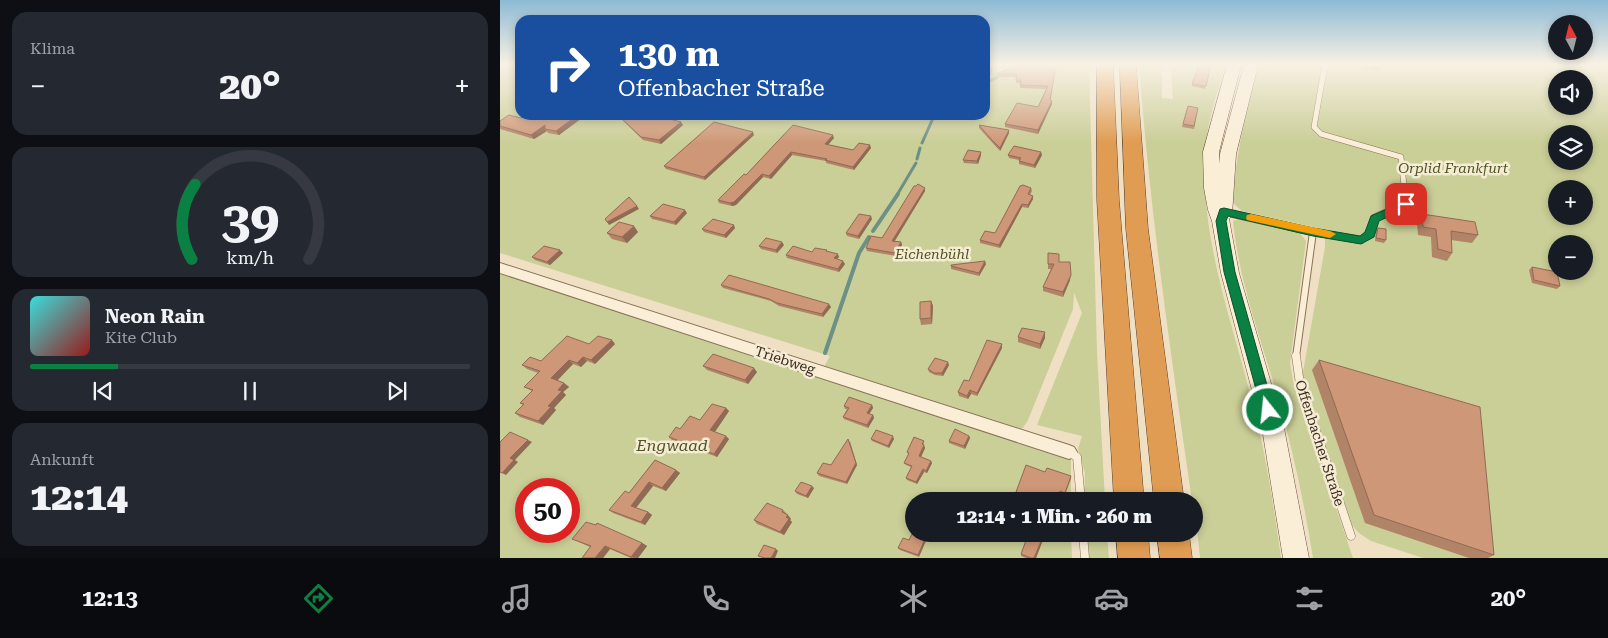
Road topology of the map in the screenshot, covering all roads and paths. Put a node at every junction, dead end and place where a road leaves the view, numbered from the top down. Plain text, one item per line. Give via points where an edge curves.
1 (1106, 91) edge
2 (1128, 91) edge
3 (1227, 91) edge
4 (1244, 91) edge
5 (1320, 91) edge
6 (1220, 214) junction
7 (1313, 232) junction
8 (500, 268) edge
9 (1069, 452) joint
10 (1080, 492) edge
11 (1128, 492) edge
12 (1168, 492) edge
13 (1351, 536) dead end
14 (1084, 542) edge
15 (1133, 542) edge
16 (1174, 542) edge
17 (1085, 558) edge
18 (1134, 558) edge
19 (1176, 558) edge
20 (1296, 558) edge

1 - 11 highway via 1108,200
2 - 12 highway via 1148,332
3 - 6 main road via 1211,152 1212,188
4 - 6 main road via 1228,154
5 - 7 lane via 1314,127 1321,134 1401,157 1406,204 1374,218 1370,234 1361,240
6 - 7 lane
6 - 20 main road via 1230,272 1273,428
7 - 13 lane, Offenbacher Straße via 1296,358 1300,384
8 - 9 street, Triebweg
9 - 10 lane via 1077,457
14 - 17 lane
15 - 18 highway
16 - 19 highway

